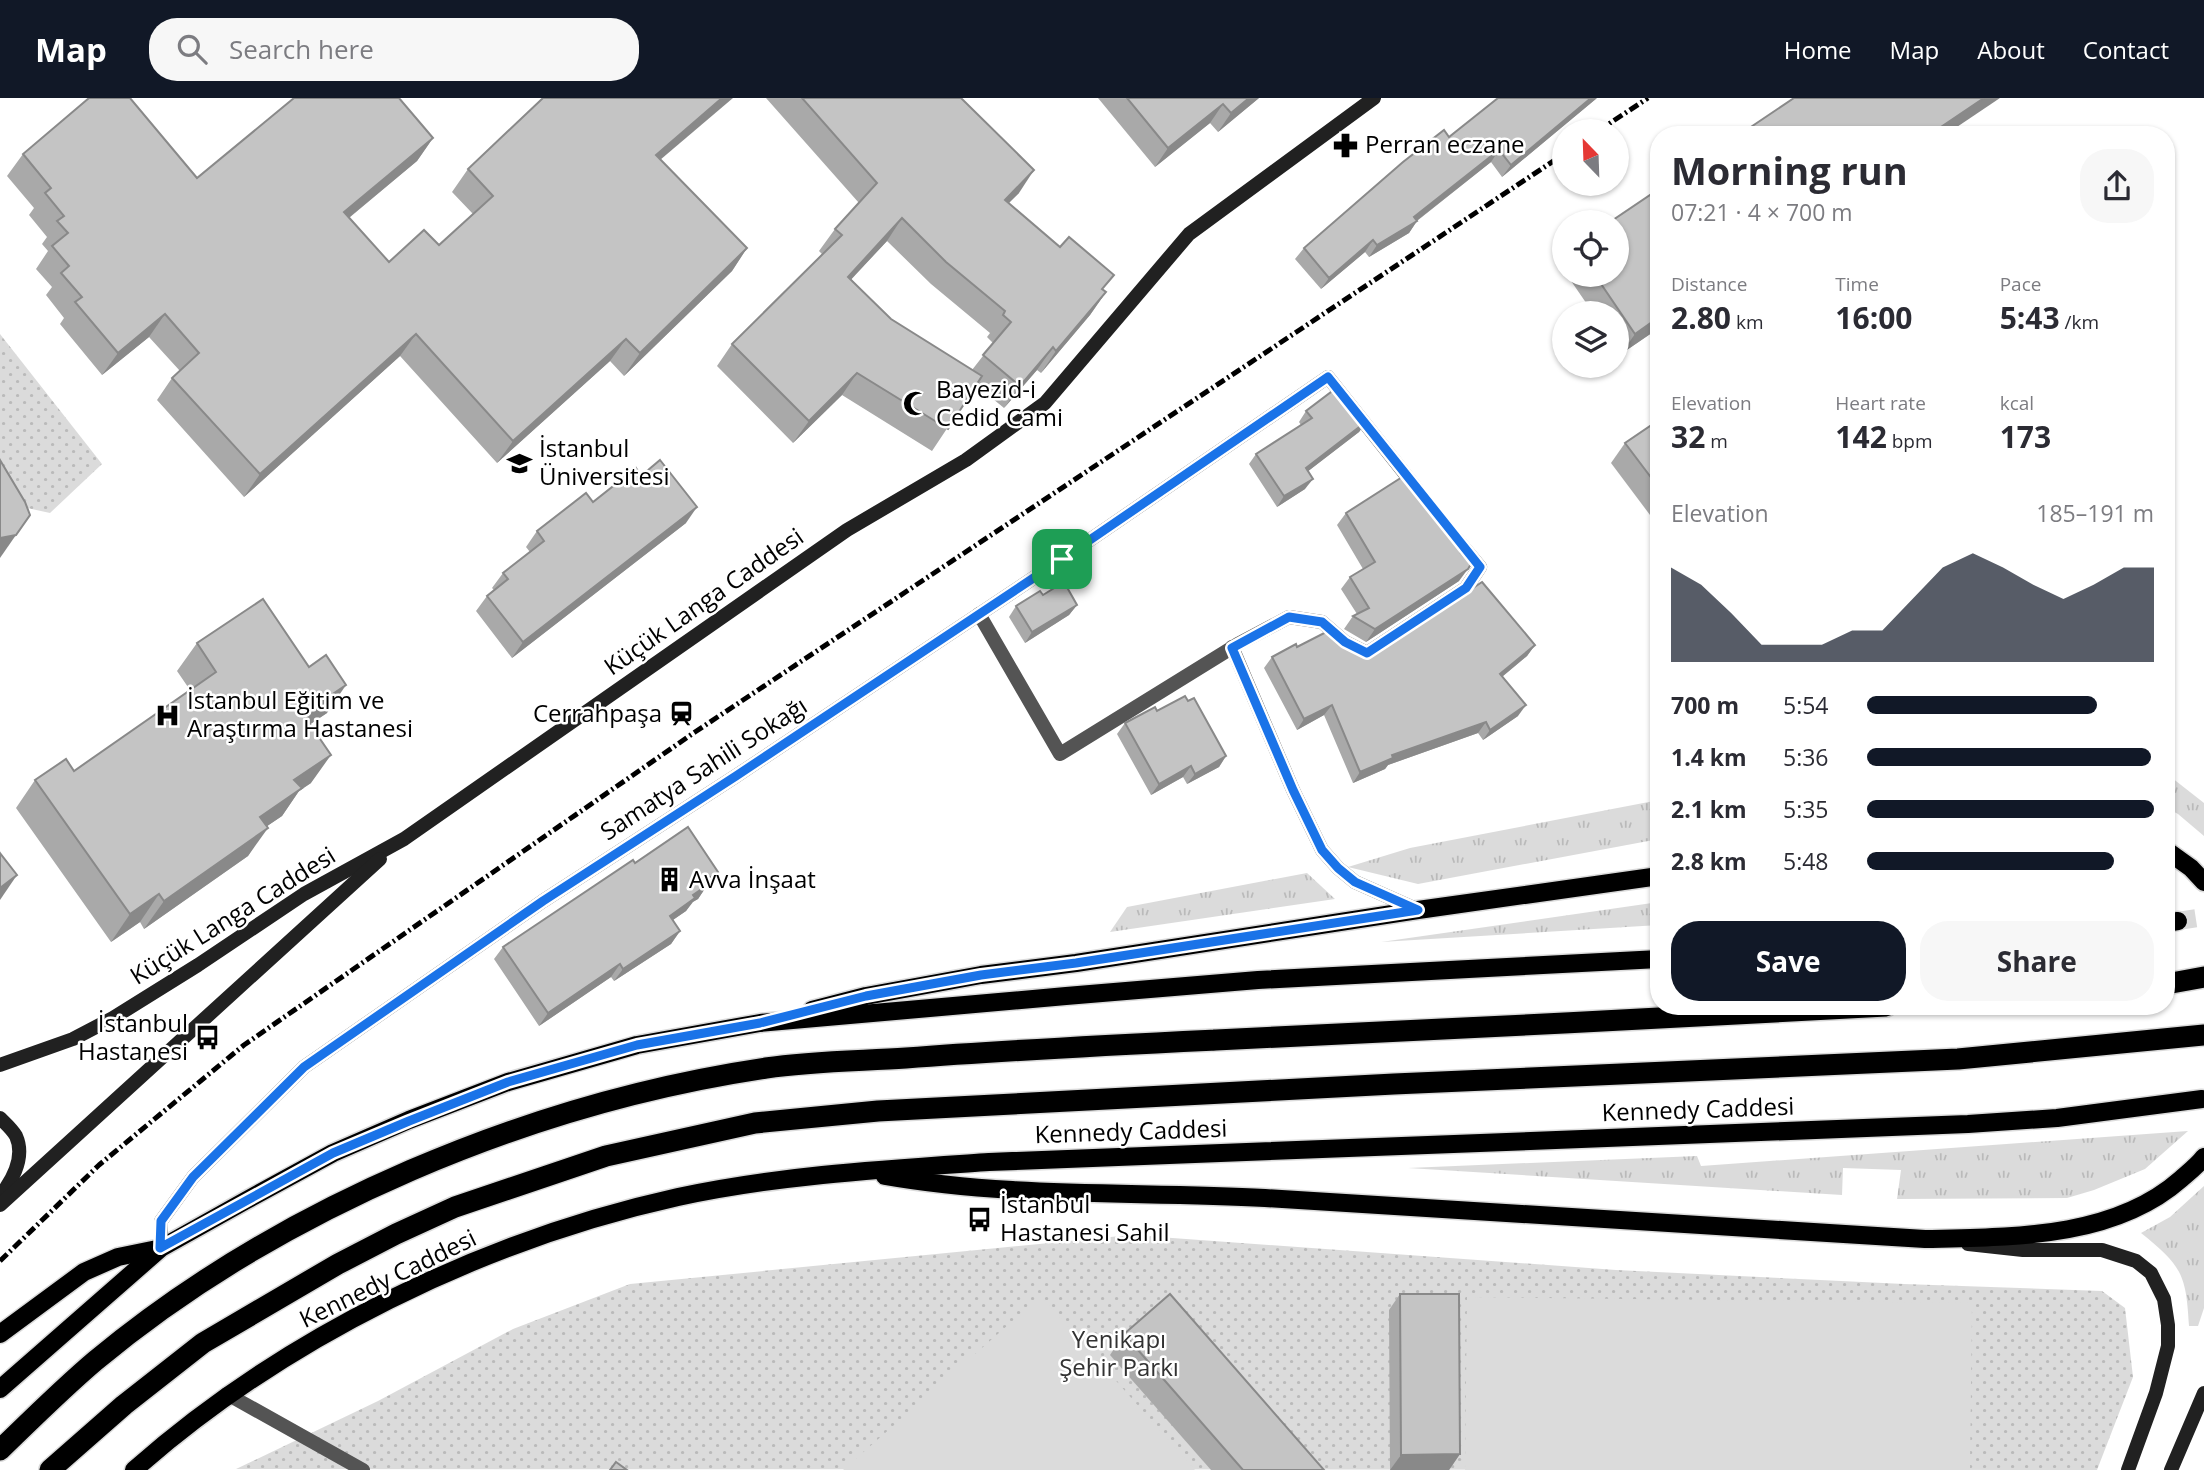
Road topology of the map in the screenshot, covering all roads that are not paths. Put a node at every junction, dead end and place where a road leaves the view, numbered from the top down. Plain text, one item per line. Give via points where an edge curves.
1 (1374, 98) edge
2 (1429, 504) edge
3 (1446, 525) edge
4 (979, 614) junction
5 (1232, 648) junction
6 (404, 839) junction
7 (2175, 856) edge
8 (1650, 877) edge
9 (2204, 882) edge
10 (1418, 910) junction
11 (1650, 959) edge
12 (2204, 977) edge
13 (2175, 982) edge
14 (1708, 1015) edge
15 (760, 1023) junction
16 (2204, 1035) edge
17 (0, 1065) edge
18 (2202, 1099) dead end
19 (0, 1118) edge
20 (2204, 1157) edge
21 (858, 1171) junction
22 (0, 1196) edge
23 (0, 1205) edge
24 (1925, 1240) junction
25 (160, 1248) junction
26 (0, 1334) edge
27 (0, 1389) edge
28 (2204, 1393) edge
29 (227, 1394) junction
30 (0, 1450) edge
31 (50, 1470) edge
32 (134, 1470) edge
33 (363, 1470) edge
34 (2128, 1470) edge
35 (2171, 1470) edge

1 - 6 street, Küçük Langa Caddesi via 1189,234 1045,403 966,460 847,530
2 - 4 street, Samatya Sahili Sokağı via 1328,377
3 - 5 street via 1480,567 1466,588 1367,653 1322,622 1289,617
4 - 5 street via 1060,754
4 - 25 street, Samatya Sahili Sokağı via 543,901 304,1067 193,1177 161,1221
5 - 10 street via 1322,850 1355,882
6 - 17 street, Küçük Langa Caddesi via 304,894 113,1018 72,1039
6 - 23 street
7 - 9 main road
8 - 10 main road
10 - 15 main road via 981,975 866,996
11 - 15 main road via 1258,980
12 - 13 highway
14 - 30 highway via 769,1067 651,1090 540,1121 418,1167 264,1245 190,1290 96,1360
15 - 25 main road via 637,1045 508,1082 333,1153
16 - 31 highway via 1958,1059 878,1111 730,1128 606,1156 455,1207 396,1234 203,1343
18 - 21 main road, Kennedy Caddesi via 1968,1124
19 - 22 street via 15,1134 20,1152 12,1180
20 - 24 main road via 2164,1195 2118,1216 2071,1229 2011,1237
21 - 24 main road via 938,1185 1262,1198
21 - 29 main road, Kennedy Caddesi via 677,1197 557,1230 443,1274 336,1329
24 - 34 street via 2023,1250 2102,1250 2136,1261 2151,1273 2164,1299 2168,1346
25 - 26 main road via 118,1257 84,1272
25 - 27 main road
28 - 35 street
29 - 32 main road, Kennedy Caddesi
29 - 33 street

